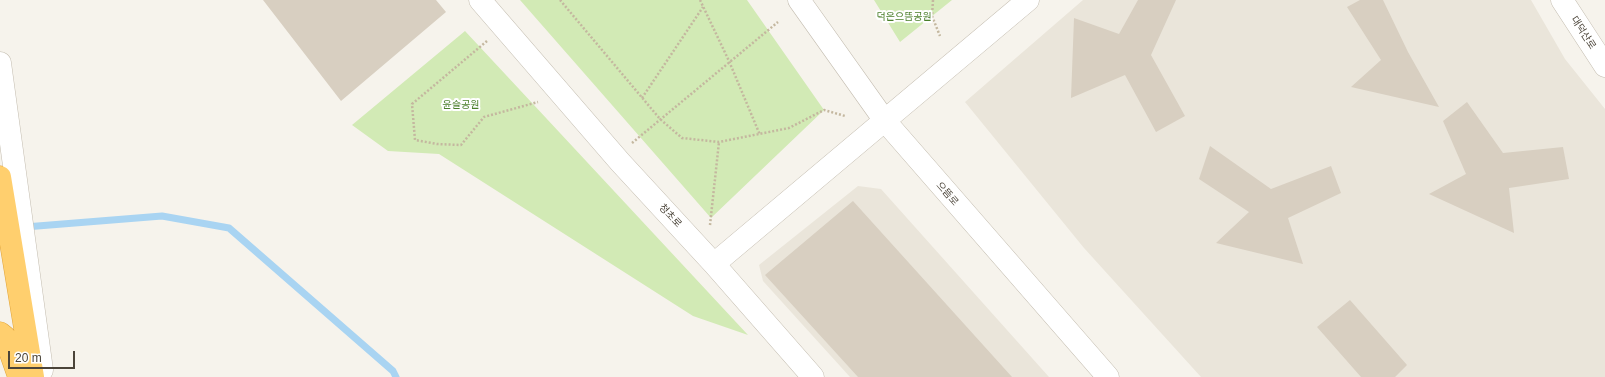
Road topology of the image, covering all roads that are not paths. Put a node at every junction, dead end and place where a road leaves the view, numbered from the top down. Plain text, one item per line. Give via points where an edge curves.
1 (480, 0) edge
2 (799, 0) edge
3 (1028, 0) edge
4 (1562, 0) edge
5 (0, 63) edge
6 (1605, 66) edge
7 (884, 121) junction
8 (0, 177) edge
9 (714, 264) junction
10 (0, 332) edge
11 (19, 377) edge
12 (33, 377) edge
13 (43, 377) edge
14 (813, 377) edge
15 (1108, 377) edge

1 - 9 street, 청초로 via 620,162
2 - 7 street, 으뜸로
3 - 7 street
4 - 6 street, 대덕산로
5 - 13 street
7 - 9 street
7 - 15 street, 으뜸로
8 - 12 highway
9 - 14 street, 청초로
10 - 11 highway via 5,337

